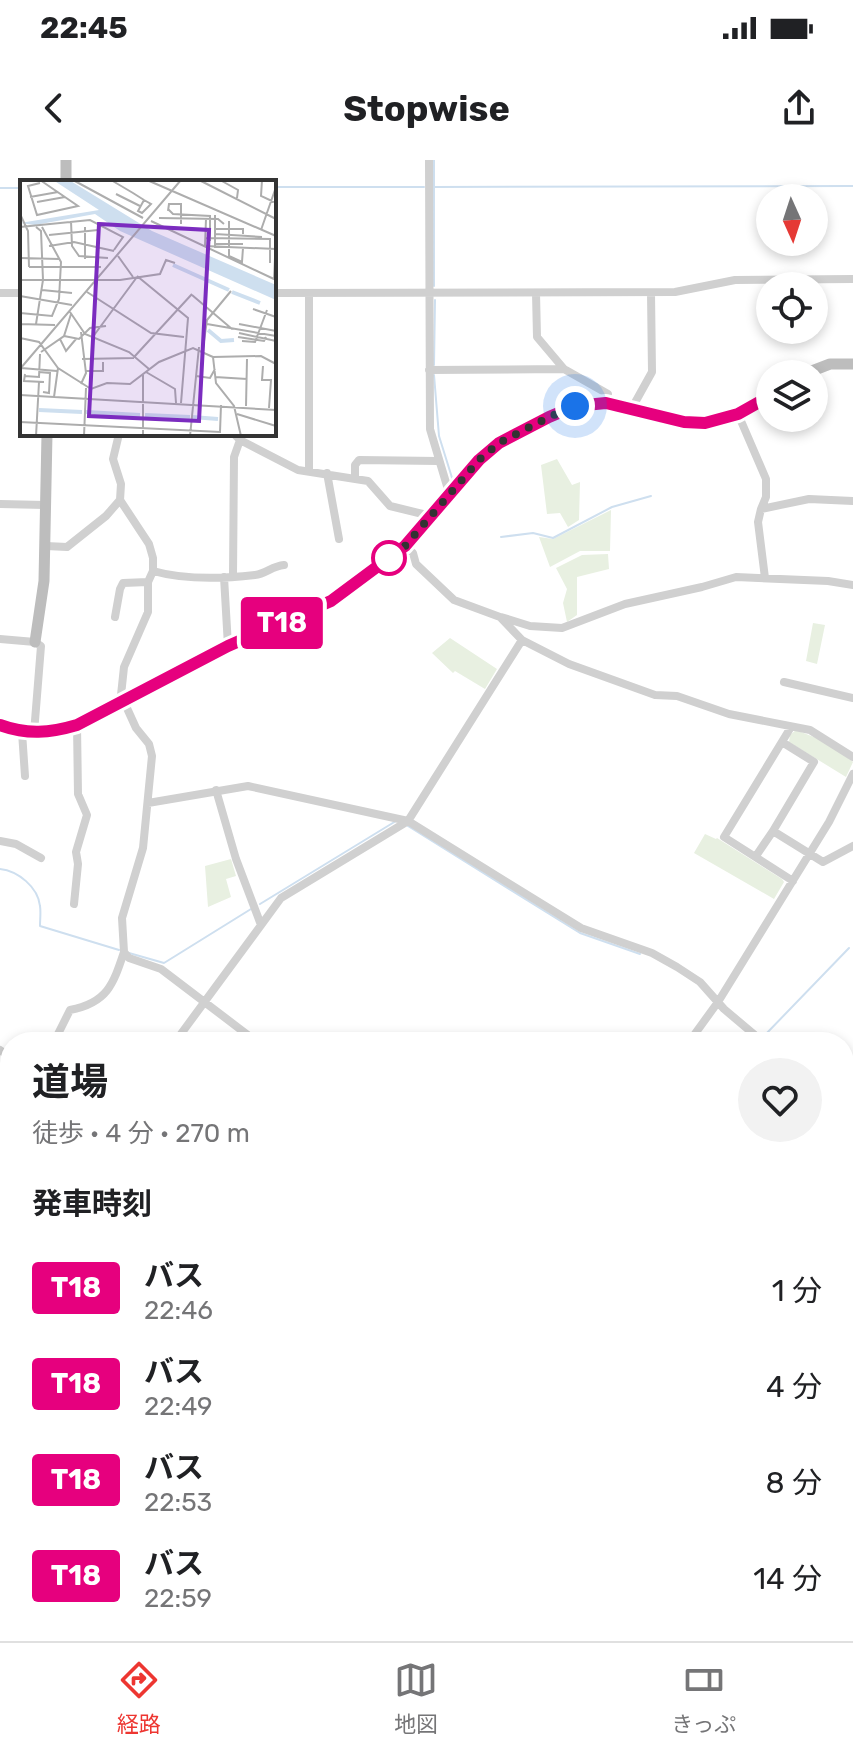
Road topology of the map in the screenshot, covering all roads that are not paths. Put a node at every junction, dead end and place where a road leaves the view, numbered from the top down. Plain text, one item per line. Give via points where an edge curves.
1 (429, 160) edge
2 (853, 279) edge
3 (276, 293) edge
4 (309, 293) junction
5 (430, 293) junction
6 (536, 293) junction
7 (651, 293) junction
8 (853, 364) edge
9 (828, 365) edge
10 (564, 369) junction
11 (429, 370) junction
12 (606, 403) junction
13 (756, 404) edge
14 (632, 408) junction
15 (738, 414) junction
16 (47, 436) edge
17 (119, 436) edge
18 (237, 437) edge
19 (438, 461) junction
20 (309, 471) junction
21 (327, 473) junction
22 (355, 479) junction
23 (450, 496) junction
24 (120, 500) junction
25 (853, 501) edge
26 (0, 504) edge
27 (45, 505) junction
28 (761, 509) junction
29 (429, 521) junction
30 (339, 539) dead end
31 (46, 546) junction
32 (405, 546) junction
33 (284, 565) dead end
34 (153, 571) junction
35 (228, 576) junction
36 (765, 578) junction
37 (148, 582) junction
38 (853, 585) edge
39 (115, 617) dead end
40 (500, 617) junction
41 (0, 639) edge
42 (522, 640) junction
43 (35, 642) junction
44 (228, 646) junction
45 (784, 682) dead end
46 (853, 698) edge
47 (122, 703) junction
48 (0, 725) edge
49 (77, 725) junction
50 (791, 727) junction
51 (28, 732) junction
52 (782, 742) junction
53 (853, 757) edge
54 (853, 774) edge
55 (25, 776) dead end
56 (216, 790) junction
57 (148, 803) junction
58 (408, 821) junction
59 (773, 831) junction
60 (0, 841) edge
61 (853, 846) edge
62 (809, 853) junction
63 (756, 856) junction
64 (41, 858) dead end
65 (793, 881) junction
66 (74, 904) dead end
67 (261, 925) junction
68 (124, 952) junction
69 (205, 1002) junction
70 (718, 1002) junction
71 (59, 1032) edge
72 (182, 1032) edge
73 (244, 1032) edge
74 (696, 1032) edge
75 (752, 1032) edge

1 - 5 street
2 - 7 street via 735,280
3 - 4 street
4 - 5 street
4 - 20 street
5 - 6 street
5 - 11 street
6 - 7 street
6 - 10 street via 537,337
7 - 14 street via 652,372
8 - 9 street
10 - 11 street
10 - 12 street via 608,394
11 - 19 street via 430,429
12 - 14 street
12 - 23 street via 563,411 499,443
13 - 15 street
14 - 15 street via 684,422 705,423
15 - 28 street via 766,479
16 - 27 street
17 - 24 street via 113,459
18 - 20 street
18 - 35 street
19 - 22 street via 359,460
19 - 23 street
20 - 21 street
21 - 22 street
21 - 30 street
22 - 29 street via 368,481 390,506 427,515
23 - 29 street
24 - 31 street via 67,547
24 - 34 street via 149,544
25 - 28 street via 809,499
26 - 27 street
27 - 31 street
28 - 36 street
29 - 32 street
31 - 43 street
32 - 40 street via 454,600
32 - 44 street via 331,601
33 - 35 street via 259,575
34 - 35 street via 177,577
34 - 37 street
35 - 44 street
36 - 38 street
36 - 40 street via 736,577 625,604 562,628
37 - 39 street via 123,583
37 - 47 street via 148,612 124,667
40 - 42 street
41 - 43 street
42 - 50 street via 569,664 655,695 677,696
42 - 58 street
43 - 51 street via 41,646
44 - 47 street
45 - 46 street
47 - 49 street
47 - 57 street via 149,744
48 - 51 street
49 - 51 street
49 - 66 street via 78,794 87,815 76,852
50 - 52 street
50 - 53 street via 810,730
51 - 55 street
52 - 59 street via 814,762
52 - 63 street via 724,837
54 - 62 street
56 - 57 street
56 - 58 street via 248,786
56 - 67 street
57 - 68 street via 143,848 122,918
58 - 67 street via 289,892
58 - 70 street via 581,928 677,967
59 - 62 street
59 - 63 street
60 - 64 street
61 - 62 street via 823,862
62 - 65 street
63 - 65 street
65 - 70 street
67 - 69 street
68 - 69 street via 161,969
68 - 71 street via 108,990 97,1002 70,1010
69 - 72 street
69 - 73 street
70 - 74 street
70 - 75 street

